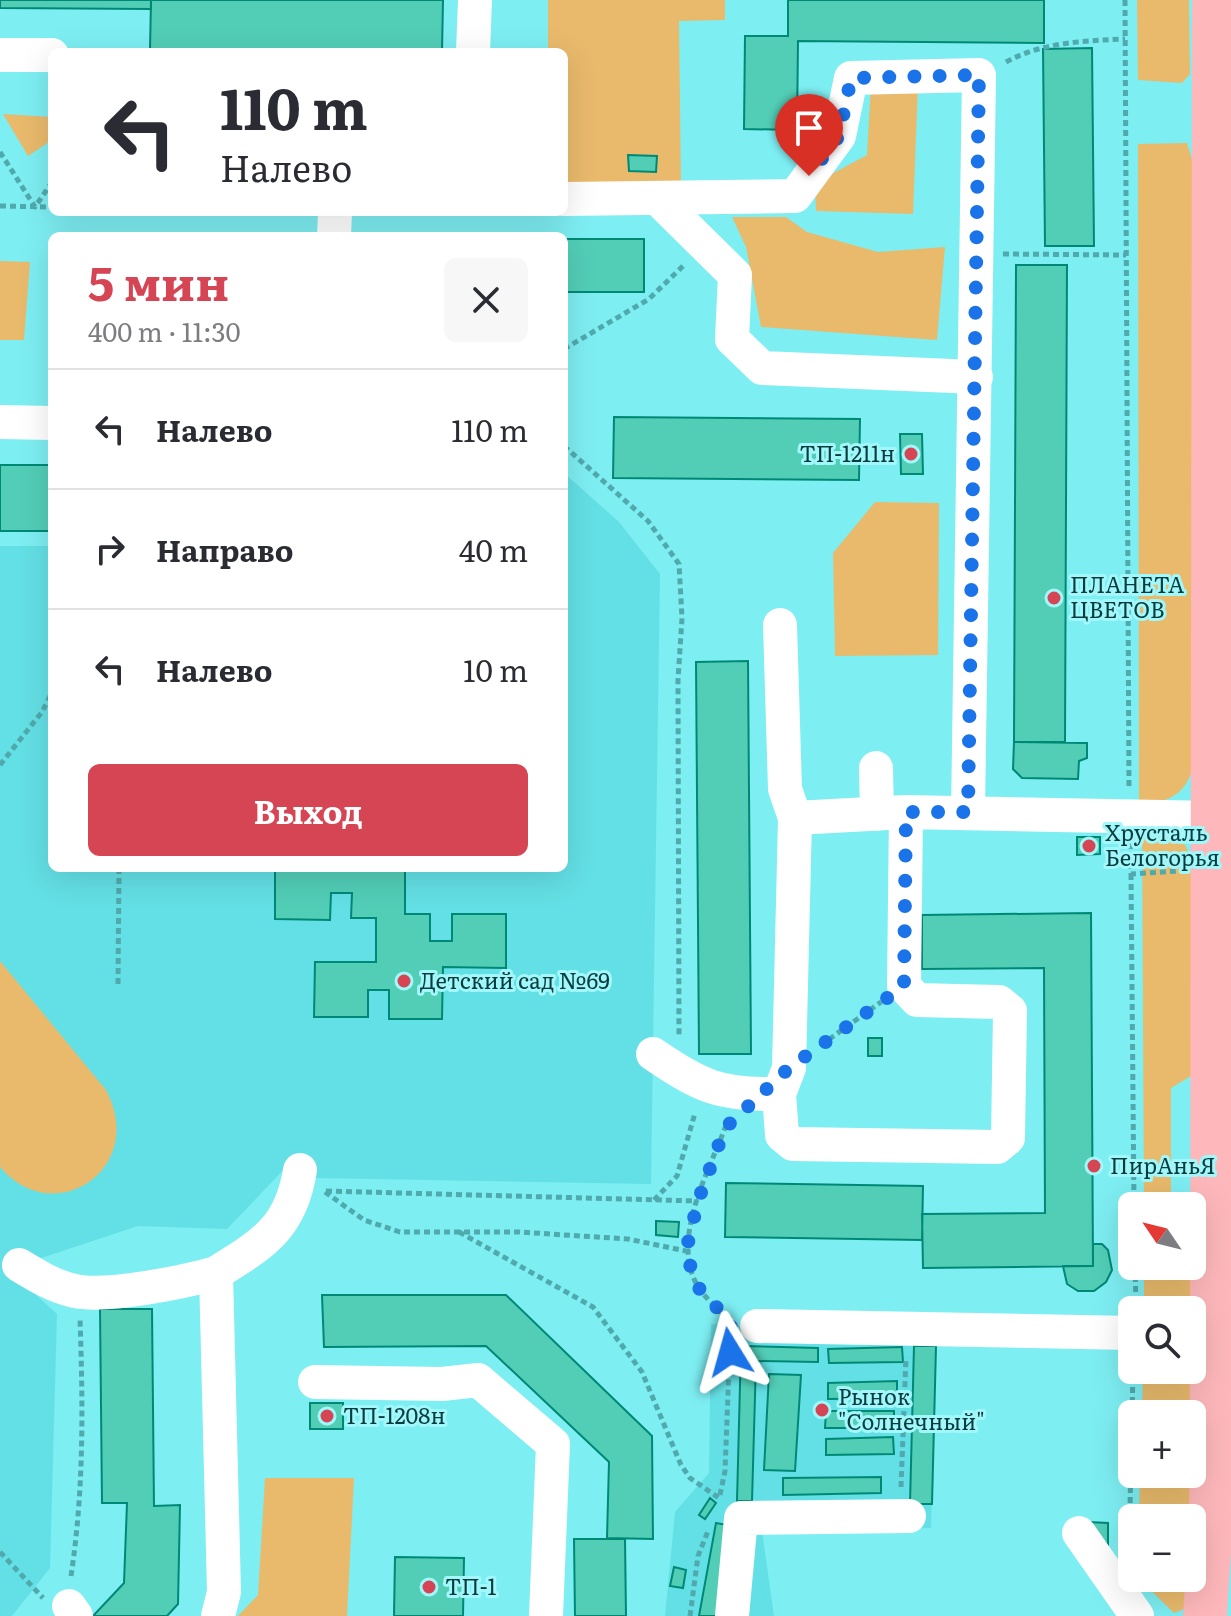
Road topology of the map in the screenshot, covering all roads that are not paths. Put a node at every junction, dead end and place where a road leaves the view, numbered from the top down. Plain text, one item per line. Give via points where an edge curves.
1 (475, 0) edge
2 (1214, 0) edge
3 (473, 48) edge
4 (0, 55) edge
5 (48, 55) edge
6 (568, 199) edge
7 (658, 199) junction
8 (976, 377) junction
9 (0, 422) edge
10 (48, 423) edge
11 (780, 625) dead end
12 (876, 768) dead end
13 (968, 812) junction
14 (891, 813) junction
15 (795, 818) junction
16 (1215, 818) junction
17 (653, 1054) dead end
18 (777, 1085) junction
19 (307, 1184) road end
20 (19, 1265) dead end
21 (216, 1273) junction
22 (1203, 1296) edge
23 (739, 1329) road end
24 (1118, 1333) edge
25 (315, 1382) dead end
26 (1204, 1384) edge
27 (905, 1516) road end
28 (1079, 1533) dead end
29 (1133, 1609) edge
30 (218, 1616) edge
31 (546, 1616) edge
32 (732, 1616) edge
33 (1205, 1616) edge

1 - 3 lane
2 - 16 main road
4 - 5 lane
6 - 7 lane
7 - 8 lane via 735,275 732,339 762,368
7 - 8 lane via 795,196 839,136 851,78 979,75
8 - 13 lane
9 - 10 lane
11 - 15 lane via 785,789
12 - 14 lane
13 - 14 lane
13 - 16 lane
14 - 15 lane
14 - 18 lane via 904,986 917,1000 999,1002 1010,1011 1008,1138 997,1147 793,1144 782,1135
15 - 18 lane
16 - 22 main road
17 - 18 lane via 695,1082 736,1095
19 - 21 lane via 264,1244
20 - 21 lane via 79,1293 174,1285
21 - 30 lane via 224,1592
23 - 24 lane
25 - 31 lane via 478,1380 553,1444
26 - 33 main road via 1211,1520
27 - 32 lane via 721,1514
28 - 29 lane

